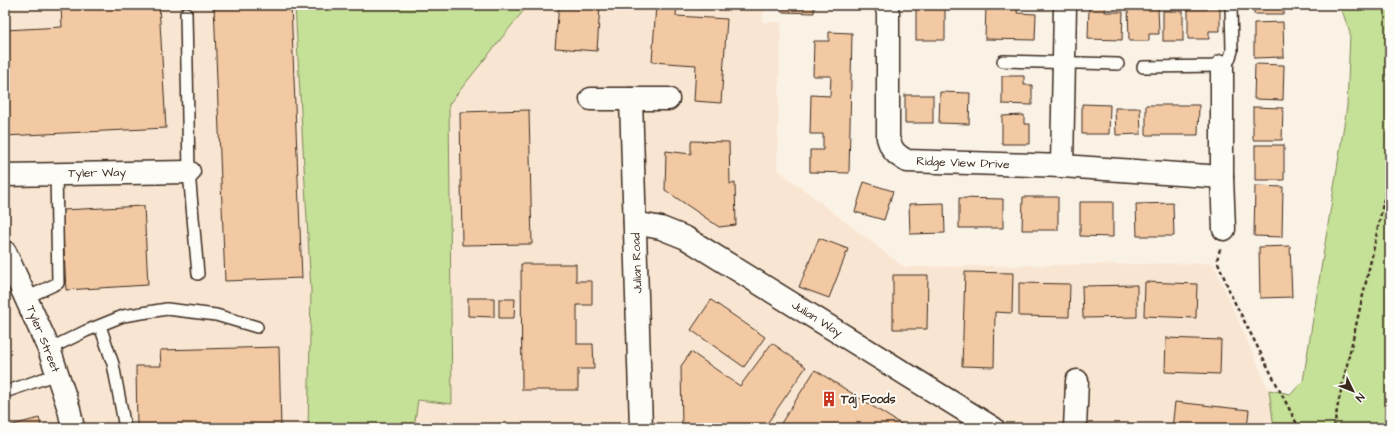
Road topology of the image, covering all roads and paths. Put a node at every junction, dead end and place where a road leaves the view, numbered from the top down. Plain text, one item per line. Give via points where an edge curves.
1 (886, 5) edge
2 (1065, 5) edge
3 (1231, 5) edge
4 (186, 13) dead end
5 (1003, 61) dead end
6 (1064, 63) junction
7 (1118, 64) dead end
8 (1222, 66) junction
9 (1143, 67) dead end
10 (591, 99) dead end
11 (631, 99) junction
12 (668, 99) dead end
13 (1062, 166) junction
14 (1390, 170) edge
15 (189, 172) junction
16 (56, 173) junction
17 (5, 175) edge
18 (1222, 178) junction
19 (635, 223) junction
20 (1224, 229) joint
21 (5, 252) edge
22 (198, 274) dead end
23 (26, 298) junction
24 (100, 326) junction
25 (257, 327) dead end
26 (49, 349) junction
27 (57, 374) junction
28 (1077, 380) dead end
29 (5, 392) edge
30 (73, 428) edge
31 (125, 428) edge
32 (641, 428) edge
33 (993, 428) edge
34 (1075, 428) edge
35 (1299, 428) edge
36 (1334, 428) edge

1 - 13 street, Ridge View Drive via 888,138 897,155 907,161
2 - 6 street
3 - 8 lane via 1232,51 1229,60
4 - 15 lane
5 - 6 lane
6 - 7 lane
6 - 13 street
8 - 9 lane
8 - 18 street
10 - 11 street
11 - 12 street
11 - 19 street, Julian Road
13 - 18 street, Ridge View Drive
14 - 36 path
15 - 16 street, Tyler Way
15 - 22 lane
16 - 17 street, Tyler Way
16 - 23 lane via 58,283
18 - 20 street
19 - 32 street, Julian Road
19 - 33 street, Julian Way via 661,228 686,238
20 - 35 path via 1217,260 1232,297
21 - 23 street, Tyler Street
23 - 26 street, Tyler Street
24 - 25 lane via 123,316 167,309 216,315
24 - 26 lane
24 - 31 lane via 113,364
26 - 27 street, Tyler Street
27 - 29 lane
27 - 30 street, Tyler Street
28 - 34 street

